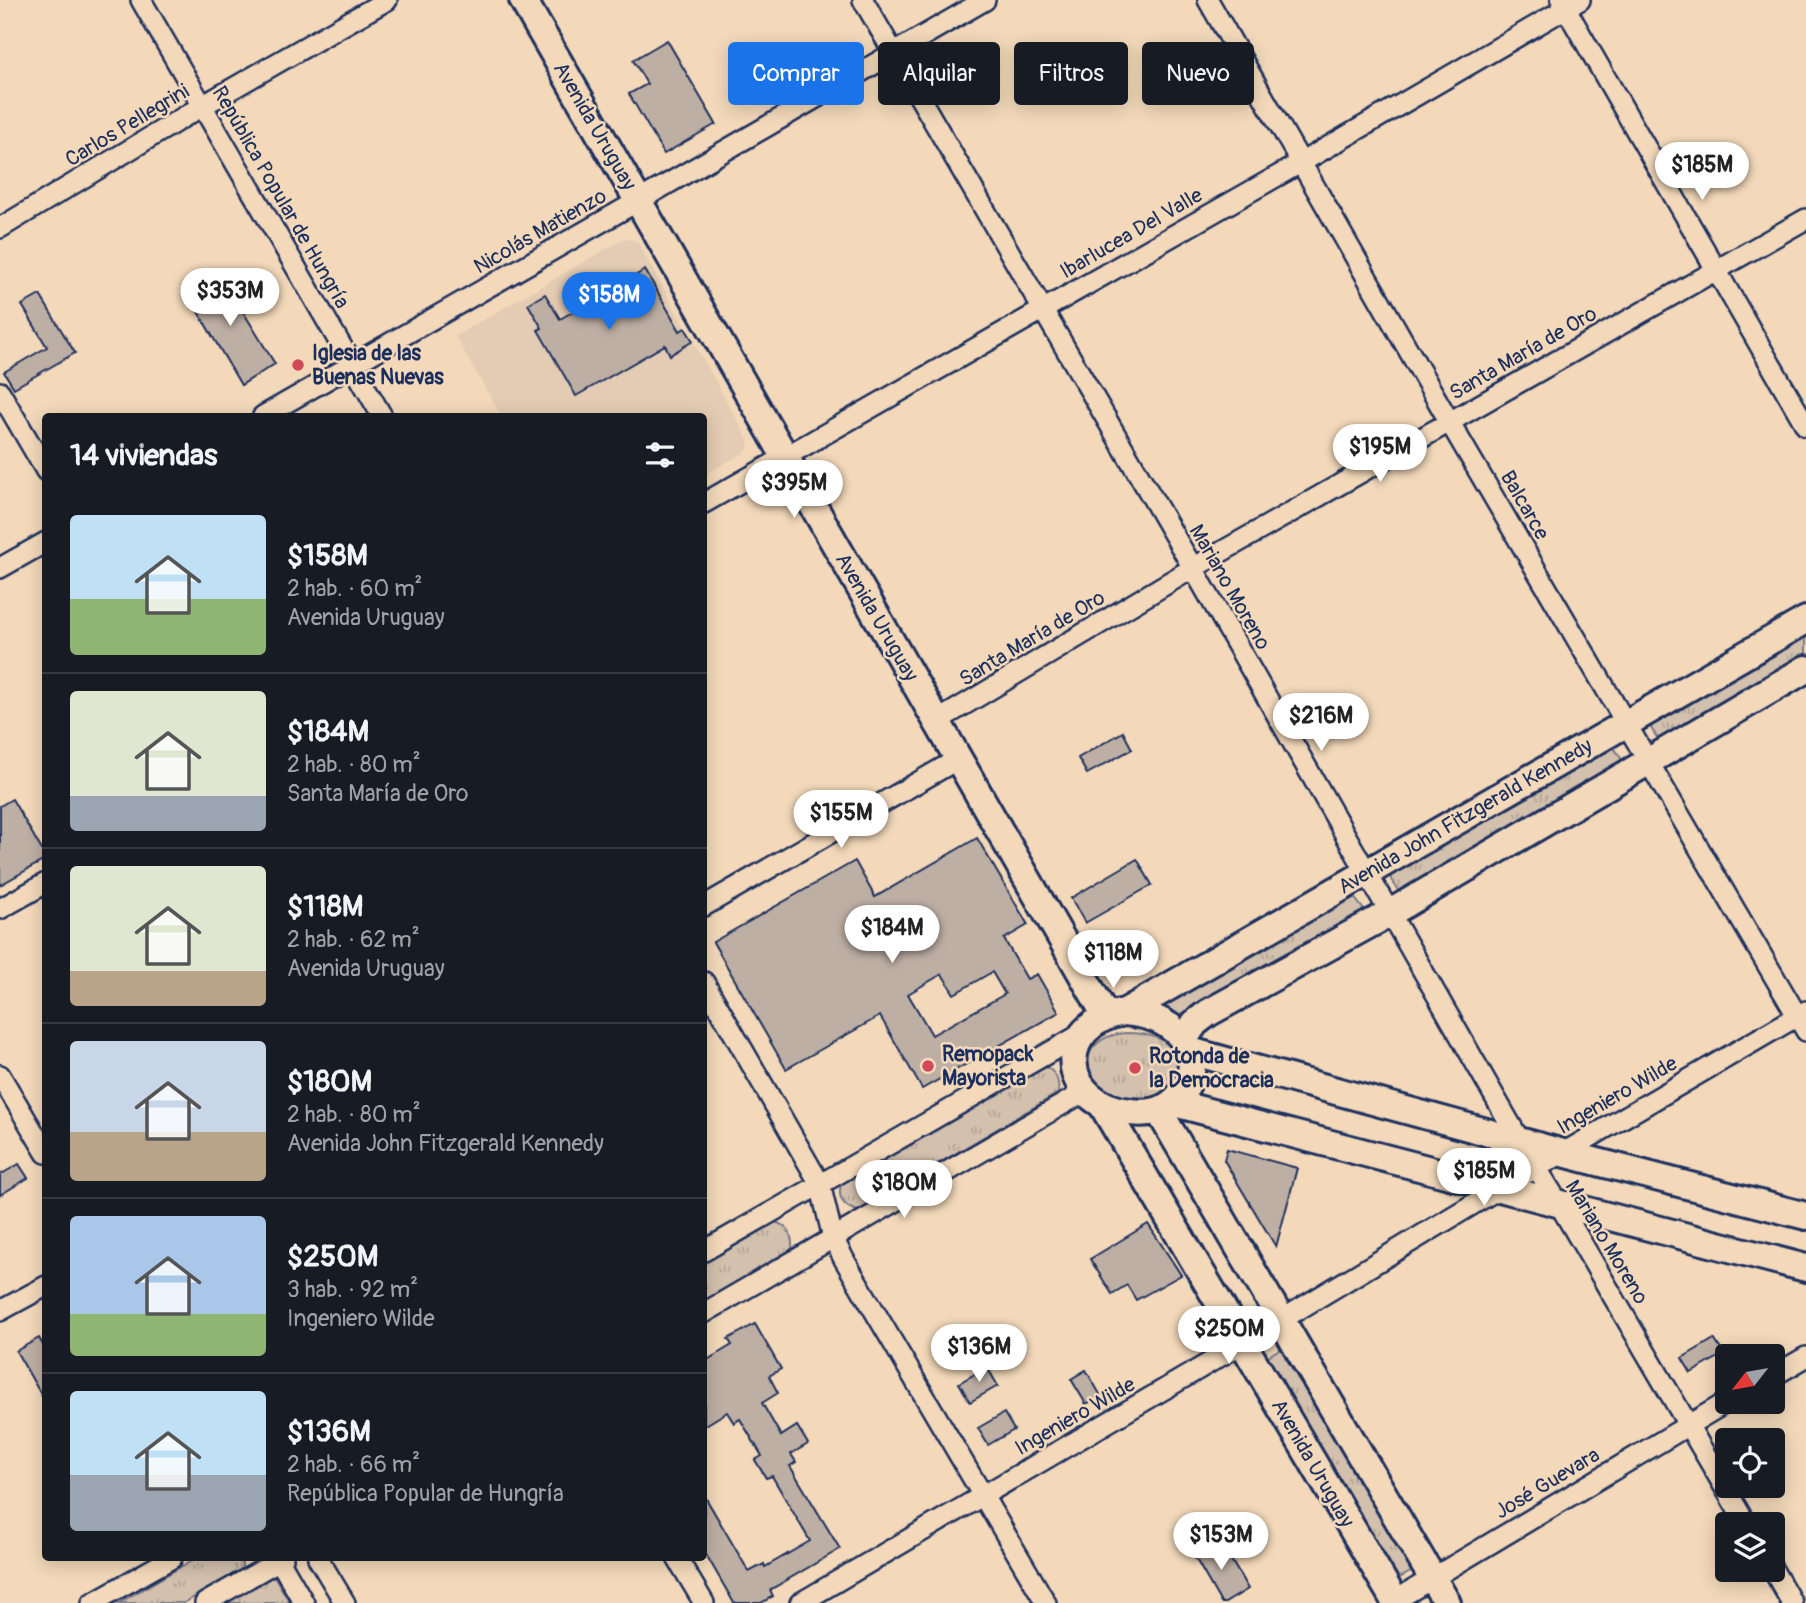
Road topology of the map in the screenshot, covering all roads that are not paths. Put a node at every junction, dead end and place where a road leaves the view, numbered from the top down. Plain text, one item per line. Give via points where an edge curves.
1 (141, 0) edge
2 (387, 0) edge
3 (523, 0) edge
4 (863, 0) edge
5 (985, 0) edge
6 (1208, 0) edge
7 (1569, 3) edge
8 (887, 42) edge
9 (911, 42) edge
10 (878, 61) edge
11 (924, 105) edge
12 (202, 106) junction
13 (1302, 162) junction
14 (638, 201) junction
15 (1806, 219) edge
16 (0, 228) edge
17 (1717, 268) junction
18 (1043, 309) junction
19 (352, 365) junction
20 (0, 392) edge
21 (268, 413) edge
22 (380, 413) edge
23 (1449, 421) junction
24 (1806, 426) edge
25 (785, 456) junction
26 (42, 464) edge
27 (707, 501) edge
28 (42, 544) edge
29 (0, 568) edge
30 (1193, 568) junction
31 (1806, 620) edge
32 (1806, 669) edge
33 (937, 721) junction
34 (1625, 724) junction
35 (958, 759) junction
36 (1648, 761) junction
37 (1366, 873) junction
38 (42, 885) edge
39 (707, 904) edge
40 (0, 909) edge
41 (1390, 913) junction
42 (707, 987) edge
43 (1115, 1014) junction
44 (1803, 1019) edge
45 (1083, 1033) junction
46 (1187, 1045) junction
47 (0, 1075) edge
48 (1093, 1099) junction
49 (1166, 1107) junction
50 (1520, 1141) junction
51 (42, 1146) edge
52 (1563, 1153) junction
53 (1537, 1168) junction
54 (820, 1184) junction
55 (1500, 1188) junction
56 (1559, 1204) junction
57 (1806, 1216) edge
58 (833, 1238) junction
59 (707, 1249) edge
60 (1806, 1268) edge
61 (42, 1288) edge
62 (0, 1311) edge
63 (707, 1311) edge
64 (1282, 1320) junction
65 (1243, 1343) junction
66 (1806, 1357) edge
67 (1785, 1369) edge
68 (1715, 1409) edge
69 (1688, 1424) junction
70 (983, 1496) junction
71 (1739, 1512) edge
72 (167, 1561) edge
73 (275, 1561) edge
74 (282, 1561) edge
75 (320, 1561) edge
76 (679, 1561) edge
77 (1433, 1578) junction
78 (1780, 1582) edge
79 (1394, 1602) edge
80 (92, 1603) edge
81 (205, 1603) edge
82 (304, 1603) edge
83 (345, 1603) edge
84 (704, 1603) edge
85 (800, 1603) edge
86 (1046, 1603) edge
87 (1447, 1603) edge
88 (1792, 1603) edge

1 - 12 street, República Popular de Hungría
2 - 12 street, Carlos Pellegrini
3 - 14 street, Avenida Uruguay
4 - 8 street, Mariano Moreno
5 - 9 street, Nicolás Matienzo
6 - 13 street, Balcarce
7 - 13 street, Ibarlucea Del Valle
7 - 17 street
10 - 14 street, Nicolás Matienzo
11 - 18 street, Mariano Moreno
12 - 16 street, Carlos Pellegrini
12 - 19 street, República Popular de Hungría
13 - 18 street, Ibarlucea Del Valle
13 - 23 street, Balcarce
14 - 19 street, Nicolás Matienzo
14 - 25 street, Avenida Uruguay
15 - 17 street, Santa María de Oro
17 - 23 street, Santa María de Oro
17 - 24 street
18 - 25 street, Ibarlucea Del Valle
18 - 30 street, Mariano Moreno
19 - 21 street, Nicolás Matienzo
19 - 22 street, República Popular de Hungría
20 - 26 street
23 - 30 street, Santa María de Oro
23 - 34 street, Balcarce
25 - 27 street, Ibarlucea Del Valle
25 - 33 street, Avenida Uruguay
28 - 29 street
30 - 33 street, Santa María de Oro
30 - 37 street, Mariano Moreno
31 - 34 street, Avenida John Fitzgerald Kennedy
32 - 36 street, Avenida John Fitzgerald Kennedy
33 - 35 street, Avenida Uruguay
34 - 36 street, Balcarce
34 - 37 street, Avenida John Fitzgerald Kennedy
35 - 39 street
35 - 43 street, Avenida Uruguay
36 - 41 street, Avenida John Fitzgerald Kennedy
36 - 44 street, Balcarce
37 - 41 street, Mariano Moreno
37 - 43 street, Avenida John Fitzgerald Kennedy
38 - 40 street
41 - 46 street, Avenida John Fitzgerald Kennedy via 1208,1013 1195,1023
41 - 50 street, Mariano Moreno
42 - 54 street
43 - 45 street
43 - 46 street via 1142,1014 1165,1022
44 - 52 street, Ingeniero Wilde
45 - 48 street via 1073,1060 1076,1079
45 - 54 street
46 - 49 street via 1192,1066 1189,1082
46 - 50 street
47 - 51 street
48 - 49 street via 1135,1113
48 - 58 street
48 - 65 street, Avenida Uruguay
49 - 55 street
49 - 64 street
50 - 52 street
50 - 53 street, Mariano Moreno
52 - 53 street, Ingeniero Wilde
52 - 57 street
53 - 55 street, Ingeniero Wilde
53 - 56 street, Mariano Moreno
54 - 58 street
54 - 59 street
55 - 56 street
55 - 64 street, Ingeniero Wilde
56 - 60 street
56 - 69 street, Mariano Moreno
58 - 63 street
58 - 70 street
61 - 62 street
64 - 65 street, Ingeniero Wilde
64 - 77 street
65 - 70 street, Ingeniero Wilde
65 - 79 street, Avenida Uruguay
66 - 67 street
68 - 69 street, José Guevara
69 - 71 street, Mariano Moreno
69 - 77 street, José Guevara
70 - 85 street, Ingeniero Wilde
70 - 86 street
72 - 80 street
73 - 81 street
74 - 82 street
75 - 83 street
76 - 84 street
77 - 79 street, José Guevara
77 - 87 street
78 - 88 street

